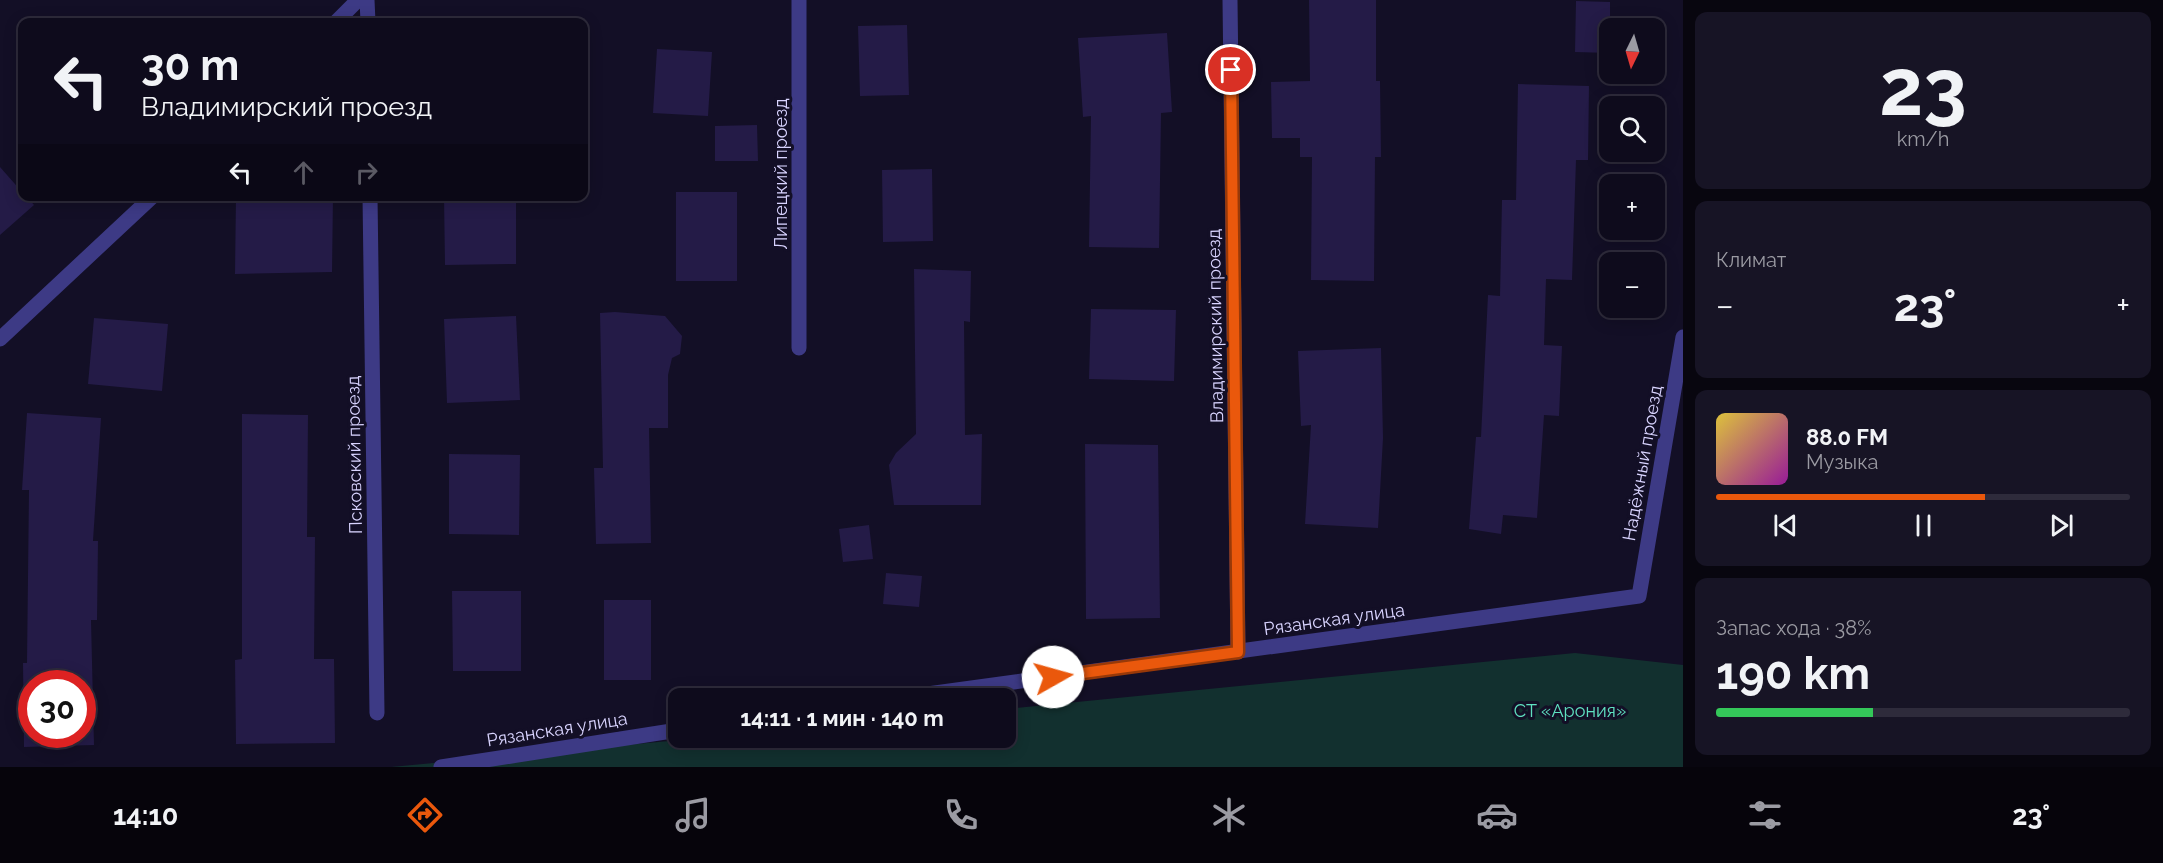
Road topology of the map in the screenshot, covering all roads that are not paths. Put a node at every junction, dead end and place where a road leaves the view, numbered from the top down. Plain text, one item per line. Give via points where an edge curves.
1 (358, 0) edge
2 (367, 0) edge
3 (799, 0) edge
4 (1230, 0) edge
5 (340, 18) edge
6 (368, 18) edge
7 (148, 201) edge
8 (370, 201) edge
9 (1683, 337) edge
10 (0, 339) edge
11 (799, 348) dead end
12 (1640, 596) joint
13 (1238, 652) junction
14 (972, 688) edge
15 (377, 713) dead end
16 (668, 732) edge
17 (441, 767) edge

1 - 5 street
2 - 6 street
3 - 11 street, Липецкий проезд
4 - 13 street, Владимирский проезд
7 - 10 street
8 - 15 street, Псковский проезд
9 - 12 street, Надёжный проезд
12 - 13 street, Рязанская улица
13 - 14 street, Рязанская улица
16 - 17 street, Рязанская улица

